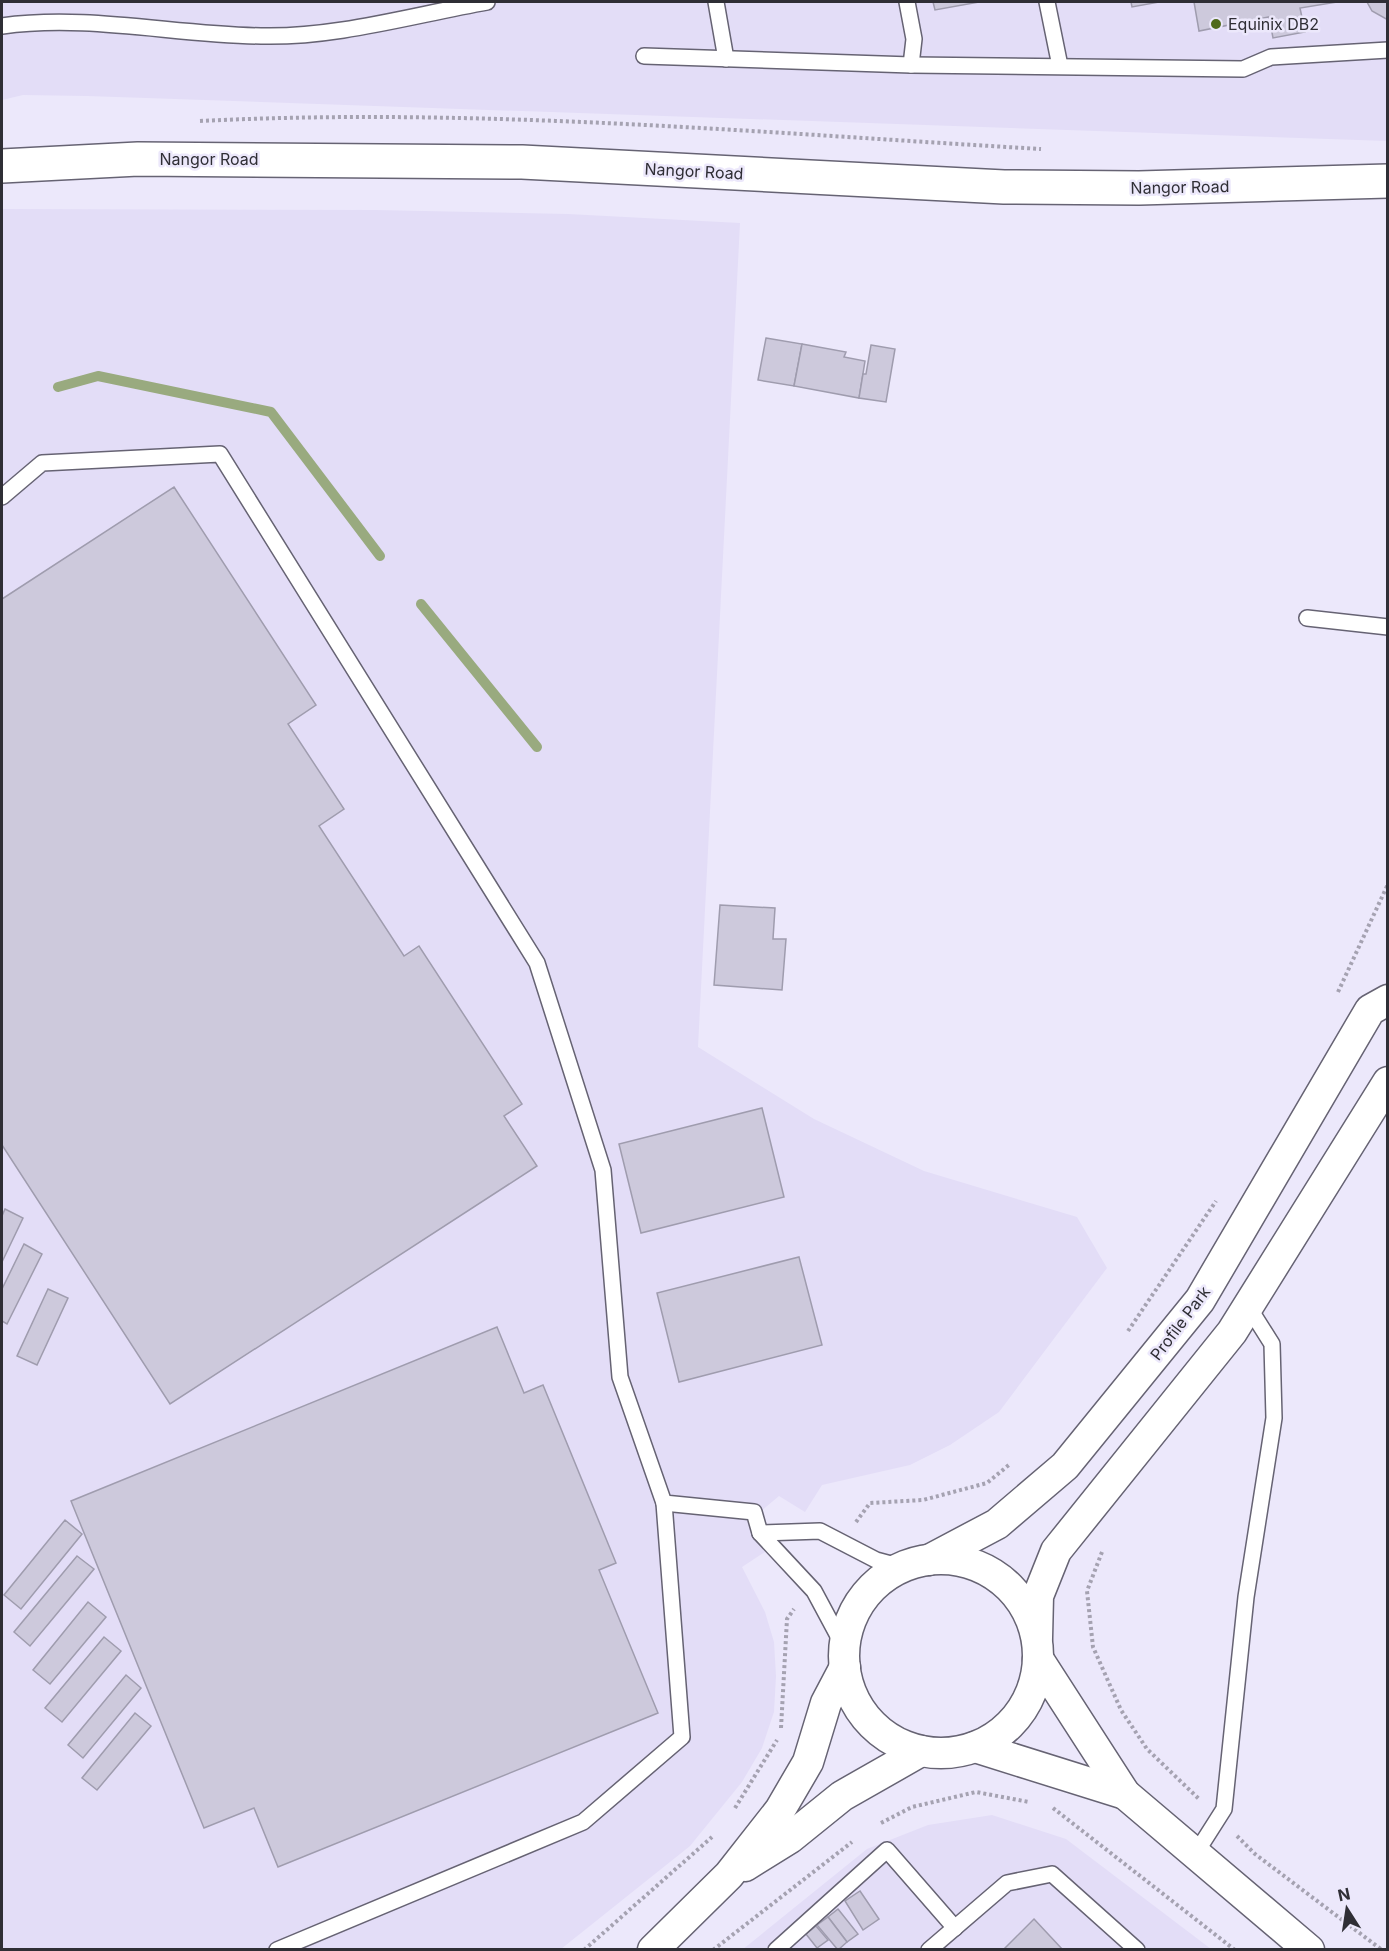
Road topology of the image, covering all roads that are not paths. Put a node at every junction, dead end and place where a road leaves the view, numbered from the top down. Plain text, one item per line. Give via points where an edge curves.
1 (487, 2) edge
2 (716, 2) edge
3 (907, 2) edge
4 (1047, 2) edge
5 (2, 26) edge
6 (1388, 50) edge
7 (644, 56) dead end
8 (726, 59) junction
9 (911, 65) junction
10 (1060, 66) junction
11 (2, 166) edge
12 (1388, 181) edge
13 (2, 497) edge
14 (1307, 618) dead end
15 (1388, 627) edge
16 (1388, 1000) edge
17 (1388, 1082) edge
18 (1379, 1113) edge
19 (1248, 1306) junction
20 (664, 1503) junction
21 (760, 1533) junction
22 (915, 1564) junction
23 (1038, 1648) junction
24 (844, 1657) junction
25 (975, 1747) junction
26 (921, 1751) junction
27 (1125, 1794) junction
28 (1196, 1853) junction
29 (729, 1875) junction
30 (955, 1928) junction
31 (276, 1950) edge
32 (652, 1950) edge
33 (776, 1950) edge
34 (929, 1950) edge
35 (1137, 1950) edge
36 (1309, 1950) edge

1 - 5 lane via 295,36 65,23
2 - 8 lane
3 - 9 lane via 914,39
4 - 10 lane
6 - 10 lane via 1271,57 1243,69
7 - 8 lane
8 - 9 lane
9 - 10 lane
11 - 12 main road, Nangor Road via 138,159 522,162 1015,187
13 - 20 lane via 42,463 220,454 537,963 603,1170 620,1377
14 - 15 lane
16 - 22 street, Profile Park via 1370,1011 1200,1300 1065,1466 997,1524
17 - 18 street
18 - 19 street
19 - 23 street via 1232,1332 1056,1551 1038,1596
19 - 28 lane via 1272,1344 1274,1418 1246,1597 1224,1809
20 - 21 lane via 754,1512
20 - 31 lane via 682,1737 583,1822
21 - 22 lane via 820,1531 876,1560
21 - 24 lane via 814,1591
22 - 23 street via 958,1560 986,1569 1010,1587 1027,1610
22 - 24 street via 880,1581 862,1599 850,1622
23 - 25 street via 1035,1680 1023,1708 1002,1732
23 - 27 street
24 - 26 street via 849,1687 865,1717 890,1739
24 - 29 street via 808,1762 780,1810
25 - 26 street via 948,1753
25 - 27 street
26 - 29 street via 842,1796 790,1838
27 - 28 street
28 - 36 street
29 - 32 street
30 - 33 lane via 887,1850
30 - 34 lane
30 - 35 lane via 1007,1883 1052,1874

